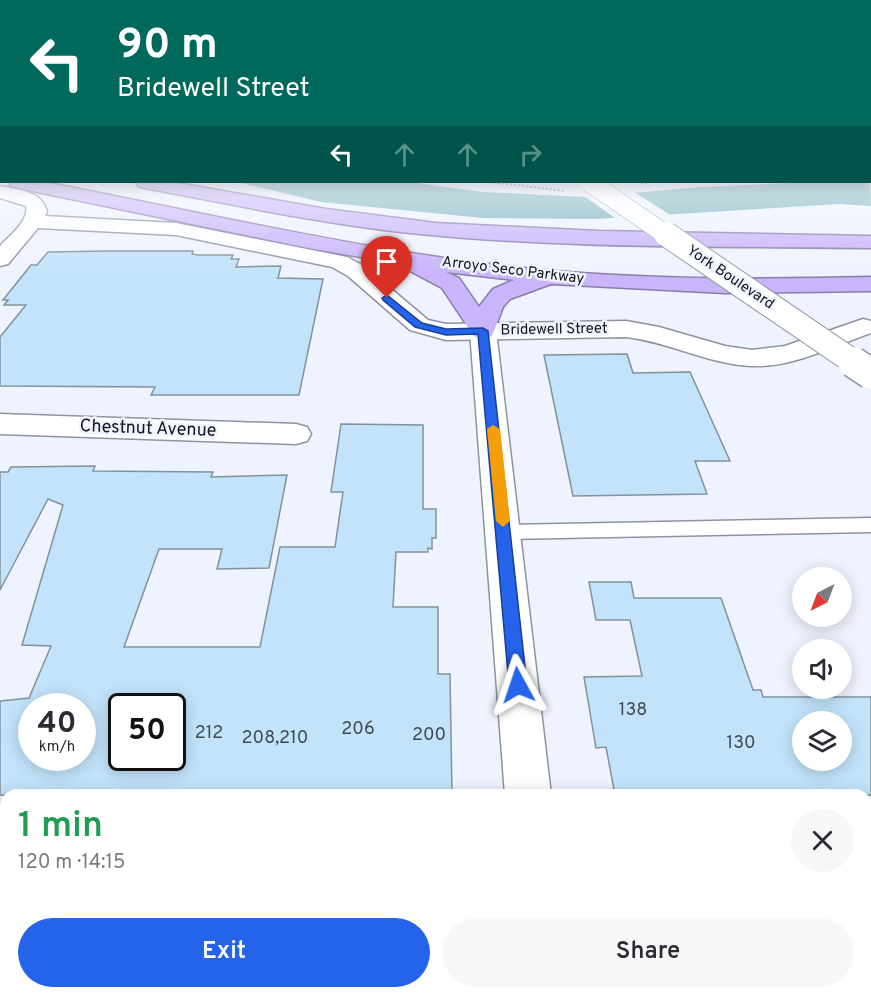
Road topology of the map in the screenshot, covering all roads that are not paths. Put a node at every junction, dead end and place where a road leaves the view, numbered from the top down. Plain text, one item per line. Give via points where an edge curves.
1 (23, 183) edge
2 (150, 183) edge
3 (590, 183) edge
4 (0, 192) edge
5 (33, 222) junction
6 (871, 242) edge
7 (397, 256) junction
8 (0, 259) edge
9 (557, 278) junction
10 (871, 284) edge
11 (867, 326) edge
12 (483, 331) junction
13 (871, 374) edge
14 (0, 424) edge
15 (296, 434) dead end
16 (871, 525) edge
17 (504, 532) junction
18 (527, 789) edge

1 - 7 highway, Arroyo Seco Parkway
2 - 6 highway, Arroyo Seco Parkway via 297,210 435,229 620,238
3 - 13 street, York Boulevard, bridge
4 - 5 street via 35,203
5 - 8 street
5 - 12 street, Bridewell Street via 176,229 315,256 356,271 419,325 446,332
7 - 9 highway, Arroyo Seco Parkway
7 - 12 highway via 451,283
9 - 10 highway, Arroyo Seco Parkway via 707,286
9 - 12 highway via 517,286 498,296 489,308
11 - 12 street, Bridewell Street via 774,356 751,358 650,330
12 - 17 street
14 - 15 street, Chestnut Avenue
16 - 17 lane
17 - 18 street

